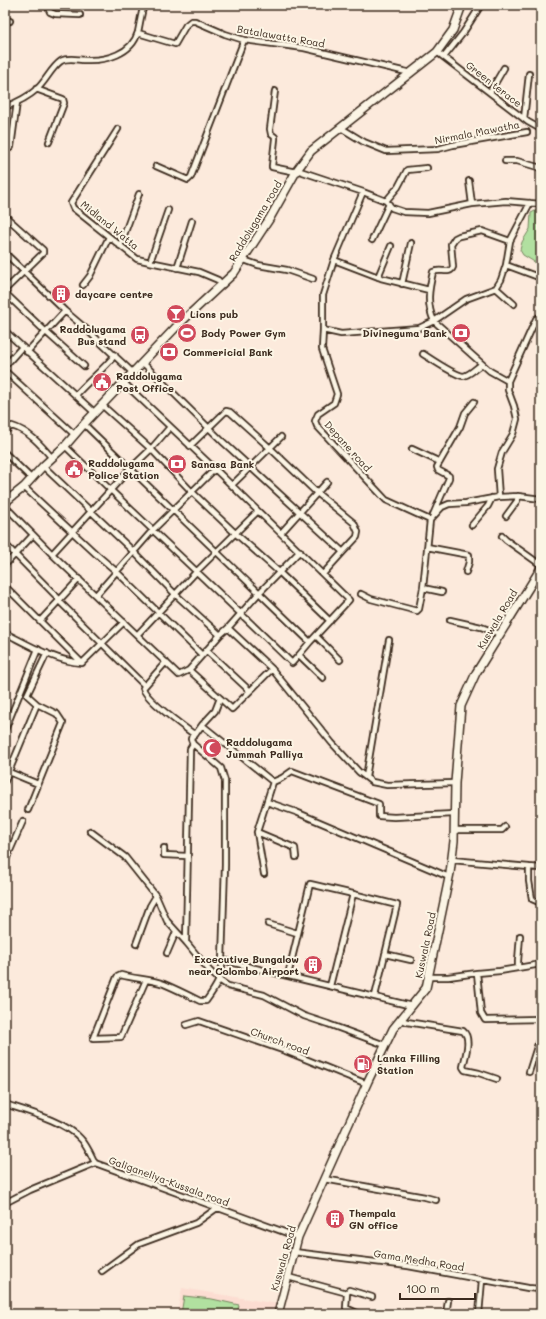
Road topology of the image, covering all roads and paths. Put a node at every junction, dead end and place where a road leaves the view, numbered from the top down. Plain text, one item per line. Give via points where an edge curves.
1 (47, 5) edge
2 (144, 5) edge
3 (462, 5) edge
4 (481, 5) edge
5 (80, 15) dead end
6 (138, 32) junction
7 (244, 40) junction
8 (437, 52) junction
9 (444, 57) junction
10 (504, 68) dead end
11 (412, 73) junction
12 (529, 74) dead end
13 (36, 89) junction
14 (275, 91) dead end
15 (490, 92) junction
16 (17, 102) junction
17 (5, 108) edge
18 (524, 119) junction
19 (341, 128) junction
20 (541, 128) edge
21 (118, 129) dead end
22 (527, 132) dead end
23 (49, 142) dead end
24 (5, 147) edge
25 (505, 161) dead end
26 (156, 166) dead end
27 (427, 168) dead end
28 (541, 168) edge
29 (296, 171) junction
30 (469, 181) dead end
31 (363, 192) junction
32 (139, 194) dead end
33 (387, 203) junction
34 (530, 203) junction
35 (472, 204) junction
36 (541, 204) edge
37 (168, 210) dead end
38 (5, 216) edge
39 (192, 222) dead end
40 (109, 237) junction
41 (372, 240) dead end
42 (510, 241) junction
43 (411, 243) dead end
44 (120, 246) junction
45 (391, 246) dead end
46 (5, 253) edge
47 (244, 260) junction
48 (334, 260) junction
49 (150, 262) junction
50 (506, 265) junction
51 (177, 268) junction
52 (24, 272) junction
53 (378, 277) junction
54 (541, 278) edge
55 (313, 279) dead end
56 (402, 284) junction
57 (83, 285) dead end
58 (222, 285) junction
59 (496, 288) junction
60 (429, 290) junction
61 (5, 292) edge
62 (514, 304) dead end
63 (65, 311) junction
64 (541, 316) edge
65 (434, 321) junction
66 (323, 330) junction
67 (5, 331) edge
68 (46, 332) junction
69 (22, 347) junction
70 (27, 352) junction
71 (424, 354) dead end
72 (115, 355) junction
73 (142, 363) junction
74 (482, 364) junction
75 (5, 366) edge
76 (84, 366) dead end
77 (5, 370) edge
78 (133, 373) junction
79 (508, 381) junction
80 (123, 382) junction
81 (76, 395) junction
82 (474, 402) dead end
83 (103, 406) junction
84 (95, 413) junction
85 (84, 424) junction
86 (170, 427) junction
87 (209, 427) junction
88 (5, 431) edge
89 (75, 435) junction
90 (281, 437) dead end
91 (65, 446) junction
92 (190, 446) junction
93 (270, 448) junction
94 (412, 448) dead end
95 (151, 449) junction
96 (5, 453) edge
97 (52, 458) junction
98 (440, 462) junction
99 (42, 466) junction
100 (251, 467) junction
101 (130, 469) junction
102 (215, 469) junction
103 (31, 478) junction
104 (327, 482) dead end
105 (232, 485) junction
106 (24, 487) junction
107 (111, 491) junction
108 (192, 492) junction
109 (317, 493) junction
110 (518, 496) junction
111 (7, 497) edge
112 (499, 497) junction
113 (492, 498) junction
114 (541, 499) edge
115 (174, 510) junction
116 (91, 511) junction
117 (258, 511) junction
118 (300, 512) junction
119 (506, 516) dead end
120 (430, 520) junction
121 (472, 525) dead end
122 (73, 531) junction
123 (152, 531) junction
124 (235, 533) junction
125 (281, 533) junction
126 (33, 535) junction
127 (502, 536) dead end
128 (5, 544) edge
129 (427, 547) junction
130 (300, 551) junction
131 (134, 552) junction
132 (217, 552) junction
133 (343, 552) junction
134 (16, 553) junction
135 (52, 554) junction
136 (541, 564) edge
137 (5, 565) edge
138 (541, 568) edge
139 (197, 571) junction
140 (117, 572) junction
141 (279, 572) junction
142 (466, 572) dead end
143 (323, 574) junction
144 (79, 579) junction
145 (5, 586) edge
146 (423, 588) junction
147 (442, 592) dead end
148 (259, 593) junction
149 (175, 594) junction
150 (360, 594) dead end
151 (96, 595) junction
152 (59, 600) junction
153 (158, 612) junction
154 (242, 614) junction
155 (330, 620) junction
156 (450, 620) dead end
157 (40, 621) junction
158 (124, 622) junction
159 (228, 628) junction
160 (5, 633) edge
161 (137, 634) junction
162 (500, 634) junction
163 (220, 635) junction
164 (316, 636) junction
165 (389, 640) dead end
166 (310, 642) junction
167 (102, 643) junction
168 (38, 649) junction
169 (206, 650) junction
170 (47, 653) junction
171 (202, 655) junction
172 (299, 655) junction
173 (340, 660) dead end
174 (166, 662) junction
175 (82, 663) junction
176 (272, 669) junction
177 (189, 670) junction
178 (323, 678) dead end
179 (144, 685) junction
180 (250, 691) junction
181 (220, 698) junction
182 (37, 704) junction
183 (202, 725) junction
184 (5, 730) edge
185 (193, 733) junction
186 (193, 744) junction
187 (9, 772) junction
188 (366, 777) junction
189 (5, 781) edge
190 (273, 782) junction
191 (455, 783) junction
192 (38, 784) junction
193 (267, 802) junction
194 (28, 810) dead end
195 (454, 814) junction
196 (23, 821) dead end
197 (505, 827) dead end
198 (454, 830) junction
199 (90, 831) dead end
200 (257, 832) junction
201 (164, 848) dead end
202 (187, 856) junction
203 (296, 857) dead end
204 (452, 860) junction
205 (5, 862) edge
206 (529, 867) junction
207 (541, 868) edge
208 (264, 874) dead end
209 (450, 877) junction
210 (353, 894) junction
211 (156, 896) junction
212 (541, 903) edge
213 (268, 924) dead end
214 (176, 932) junction
215 (297, 933) junction
216 (520, 936) dead end
217 (186, 942) junction
218 (136, 944) dead end
219 (167, 953) dead end
220 (385, 954) junction
221 (222, 960) junction
222 (411, 960) dead end
223 (541, 964) edge
224 (518, 967) junction
225 (477, 973) junction
226 (288, 975) junction
227 (429, 977) junction
228 (146, 980) junction
229 (219, 980) junction
230 (330, 986) junction
231 (375, 996) junction
232 (412, 1006) junction
233 (400, 1019) junction
234 (541, 1019) edge
235 (186, 1025) dead end
236 (541, 1034) edge
237 (386, 1045) junction
238 (529, 1072) dead end
239 (497, 1079) dead end
240 (367, 1084) junction
241 (5, 1104) edge
242 (95, 1163) junction
243 (324, 1179) junction
244 (436, 1200) dead end
245 (5, 1203) edge
246 (217, 1208) junction
247 (298, 1238) junction
248 (294, 1252) junction
249 (102, 1271) dead end
250 (288, 1277) junction
251 (482, 1280) junction
252 (541, 1289) edge
253 (347, 1293) junction
254 (372, 1297) dead end
255 (448, 1301) dead end
256 (278, 1314) edge
257 (359, 1314) edge
258 (446, 1314) edge
259 (479, 1314) edge

1 - 5 street via 50,12 55,14
2 - 6 street
3 - 8 street, Raddolugama road via 453,30
4 - 9 street
6 - 7 street, Batalawatta Road via 175,44 186,25 195,21
6 - 13 street via 133,44 109,58 97,61 66,59 60,62
7 - 11 street, Batalawatta Road via 304,48
7 - 26 street via 188,180
8 - 9 street, Green terace
8 - 11 street, Raddolugama road
9 - 15 street, Green terace
10 - 15 street
11 - 19 street, Raddolugama road
12 - 18 street
13 - 16 street
13 - 23 street via 63,99 64,103
14 - 29 street via 270,129 275,137 272,167
15 - 18 street, Green terace
16 - 17 street
16 - 24 street via 12,147
18 - 20 street, Green terace
19 - 22 street, Nirmala Mawatha via 386,151 438,149
19 - 29 street, Raddolugama road via 311,151
21 - 40 street, Midland Watta via 71,203 73,208
25 - 28 street
27 - 33 street via 407,170
29 - 31 street
29 - 47 street, Raddolugama road
30 - 35 street
31 - 33 street
31 - 48 street, Depane road
32 - 44 street
33 - 35 street via 392,208 404,212 428,213
33 - 41 street
34 - 35 street via 506,201
34 - 36 street
34 - 42 street
37 - 49 street
38 - 52 street via 43,250
39 - 51 street
40 - 44 street, Midland Watta
40 - 57 street
42 - 50 street
42 - 60 street via 482,231 455,238 451,244 452,270 433,272
43 - 56 street
44 - 49 street, Midland Watta via 137,259
45 - 53 street
46 - 52 street
47 - 55 street
47 - 58 street, Raddolugama road
48 - 53 street
48 - 66 street, Depane road via 323,295
49 - 51 street, Midland Watta
50 - 54 street
50 - 59 street
51 - 58 street, Midland Watta via 199,272 218,280
52 - 61 street
52 - 63 street
53 - 56 street
56 - 60 street
58 - 73 street, Raddolugama road via 178,325
59 - 62 street
59 - 65 street via 466,299
60 - 65 street via 429,311
61 - 68 street
63 - 68 street
63 - 72 street
64 - 79 street via 536,319
65 - 66 street via 419,328 342,334
65 - 74 street
66 - 120 street, Depane road via 322,349 337,394 334,403 318,414 316,426 386,500
67 - 69 street
68 - 70 street
68 - 76 street
69 - 70 street
69 - 75 street
70 - 81 street
71 - 74 street via 441,366 463,376
72 - 78 street
72 - 81 street
73 - 78 street, Raddolugama road
73 - 87 street
74 - 79 street
77 - 89 street
78 - 80 street, Raddolugama road
79 - 112 street via 508,390 517,419 514,434 502,452 497,469
80 - 83 street, Raddolugama road
80 - 86 street
81 - 84 street
82 - 98 street via 465,413
83 - 84 street, Raddolugama road
83 - 95 street
84 - 85 street, Raddolugama road
85 - 89 street, Raddolugama road
85 - 101 street
86 - 92 street
86 - 95 street
87 - 92 street
87 - 93 street via 226,411 230,412
87 - 100 street
88 - 97 street via 12,426 22,429
89 - 91 street, Raddolugama road
90 - 93 street
91 - 97 street, Raddolugama road
91 - 107 street
92 - 102 street
93 - 100 street
93 - 109 street
94 - 98 street
95 - 101 street
95 - 108 street
96 - 103 street
97 - 99 street, Raddolugama road
98 - 120 street via 438,470 449,478
99 - 103 street, Raddolugama road
99 - 116 street
100 - 105 street
100 - 118 street
101 - 107 street
101 - 115 street
102 - 105 street
102 - 108 street
103 - 106 street, Raddolugama road
104 - 109 street
105 - 117 street
106 - 111 street, Raddolugama road
106 - 122 street
107 - 116 street
107 - 123 street
108 - 115 street
108 - 124 street
109 - 118 street
109 - 133 street via 354,523 358,532 357,537
110 - 112 street
110 - 114 street
110 - 119 street
111 - 126 street via 6,507
112 - 113 street
113 - 120 street via 449,504
113 - 121 street
115 - 123 street
115 - 132 street
116 - 122 street
116 - 131 street
117 - 124 street
117 - 125 street
118 - 125 street
118 - 133 street
120 - 129 street
122 - 135 street
122 - 140 street
123 - 131 street
123 - 139 street
124 - 132 street
124 - 141 street
125 - 130 street
126 - 134 street
126 - 135 street
127 - 136 street
128 - 134 street
129 - 142 street via 469,555
129 - 146 street
130 - 141 street
130 - 143 street
131 - 140 street
131 - 149 street
132 - 139 street
132 - 148 street
133 - 143 street
134 - 137 street
134 - 152 street
135 - 144 street
138 - 162 street, Kuswala Road
139 - 149 street
139 - 154 street
140 - 151 street
140 - 153 street
141 - 148 street
141 - 155 street
143 - 155 street via 350,600
144 - 151 street
144 - 152 street
145 - 157 street
146 - 147 street
146 - 150 street via 417,611
148 - 154 street
148 - 166 street
149 - 153 street
149 - 163 street
151 - 158 street
152 - 157 street
152 - 167 street
153 - 161 street
153 - 171 street
154 - 159 street
154 - 172 street via 292,663
155 - 164 street
156 - 162 street
157 - 175 street
158 - 161 street
158 - 167 street
159 - 163 street
159 - 176 street
160 - 168 street
161 - 174 street
162 - 191 street, Kuswala Road via 476,673 461,706
163 - 169 street
164 - 166 street
164 - 173 street
165 - 188 street
166 - 172 street
167 - 175 street
167 - 179 street
168 - 170 street
168 - 184 street
169 - 171 street
169 - 180 street
170 - 175 street
170 - 182 street via 27,695
171 - 177 street
172 - 178 street
174 - 177 street via 179,675
174 - 179 street
176 - 180 street
176 - 188 street via 332,743
177 - 181 street
179 - 185 street via 143,691 150,699
180 - 181 street via 232,709
181 - 183 street via 215,711
182 - 187 street
182 - 192 street via 57,714 63,723
183 - 185 street via 195,735
183 - 190 street
185 - 186 street
186 - 202 street via 190,749
186 - 221 street via 221,768 225,781
187 - 189 street
187 - 192 street
188 - 191 street via 372,782 387,785
190 - 193 street
190 - 195 street via 292,771 379,804 379,816
191 - 195 street, Kuswala Road
192 - 194 street
193 - 200 street
193 - 209 street
195 - 198 street, Kuswala Road
196 - 205 street
197 - 198 street via 502,830
198 - 204 street, Kuswala Road
199 - 211 street via 125,857
200 - 203 street via 295,848
200 - 208 street
201 - 202 street via 164,855
202 - 217 street
204 - 206 street
204 - 209 street, Kuswala Road
206 - 207 street
206 - 212 street via 532,899
209 - 227 street, Kuswala Road
210 - 215 street via 310,884
210 - 220 street via 397,904
210 - 230 street
211 - 214 street via 166,921
211 - 218 street
213 - 215 street
214 - 217 street
214 - 219 street
215 - 226 street
216 - 224 street
217 - 229 street
220 - 222 street
220 - 231 street
221 - 226 street
221 - 229 street
223 - 224 street
224 - 225 street
225 - 227 street via 448,978
225 - 234 street via 481,1014 485,1020
226 - 230 street
227 - 232 street, Kuswala Road via 426,988
228 - 228 street via 121,975 117,977 93,1038 121,1037
228 - 229 street via 164,984 200,1001 206,1001
229 - 237 street via 228,986 264,995 304,1016
230 - 231 street
231 - 232 street
232 - 233 street, Kuswala Road
233 - 237 street, Kuswala Road
233 - 239 street via 463,1031 468,1039 463,1067 465,1070
235 - 240 street, Church road via 199,1021 288,1052
236 - 238 street
237 - 240 street, Kuswala Road
240 - 243 street, Kuswala Road
241 - 242 street, Galiganeliya-Kussala road via 56,1122 72,1131 82,1139
242 - 245 street
242 - 246 street, Galiganeliya-Kussala road
243 - 244 street
243 - 247 street, Kuswala Road
246 - 247 street, Galiganeliya-Kussala road
246 - 249 street via 196,1223 139,1244
247 - 248 street, Kuswala Road
248 - 250 street, Kuswala Road
248 - 251 street, Gama Medha Road via 408,1266
250 - 253 street
250 - 256 street, Kuswala Road
251 - 252 street, Gama Medha Road
251 - 259 street
253 - 254 street via 349,1290
253 - 257 street via 346,1308
255 - 258 street

